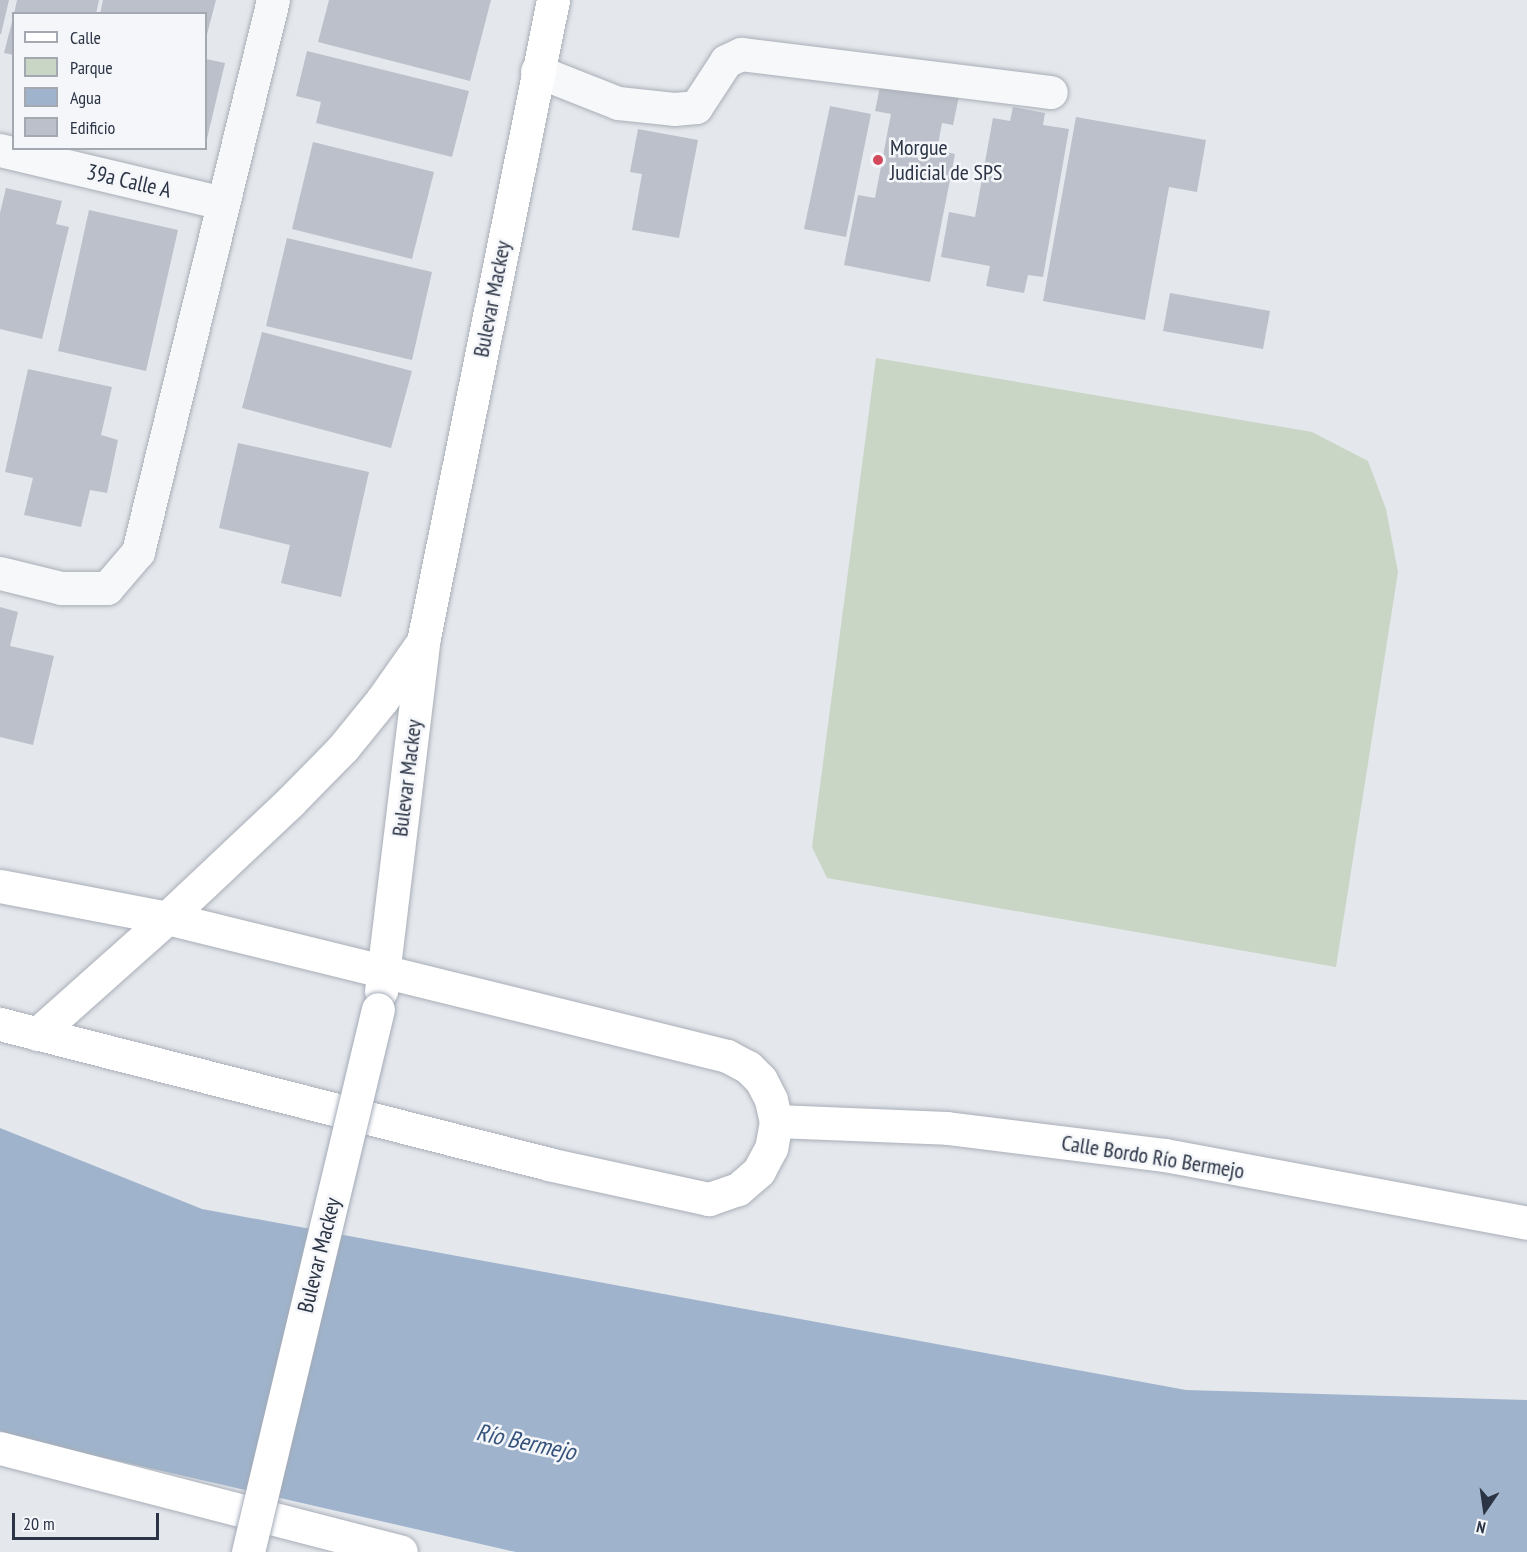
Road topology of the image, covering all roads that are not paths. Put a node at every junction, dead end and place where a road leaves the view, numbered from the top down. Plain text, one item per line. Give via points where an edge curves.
1 (273, 0) edge
2 (553, 0) edge
3 (537, 71) junction
4 (1051, 92) dead end
5 (0, 150) edge
6 (223, 203) junction
7 (0, 573) edge
8 (423, 642) junction
9 (0, 886) edge
10 (167, 918) junction
11 (384, 970) junction
12 (0, 1024) edge
13 (37, 1034) junction
14 (776, 1121) junction
15 (1527, 1223) edge
16 (0, 1448) edge
17 (248, 1552) edge
18 (401, 1552) edge

1 - 6 street
2 - 3 main road, Bulevar Mackey
3 - 4 street via 618,102 674,109 696,107 726,61 741,54
3 - 8 main road, Bulevar Mackey
5 - 6 street, 39a Calle A
6 - 7 street via 138,552 107,588 61,588
8 - 10 main road via 343,748
8 - 11 main road, Bulevar Mackey
9 - 10 main road
10 - 11 main road
10 - 13 main road
11 - 14 main road via 727,1056 748,1067 761,1080
11 - 17 main road, Bulevar Mackey, bridge via 378,1009
12 - 13 main road
13 - 14 main road via 549,1164 709,1199 738,1189 759,1171 771,1148
14 - 15 main road, Calle Bordo Río Bermejo via 947,1128 1165,1155
16 - 18 main road

